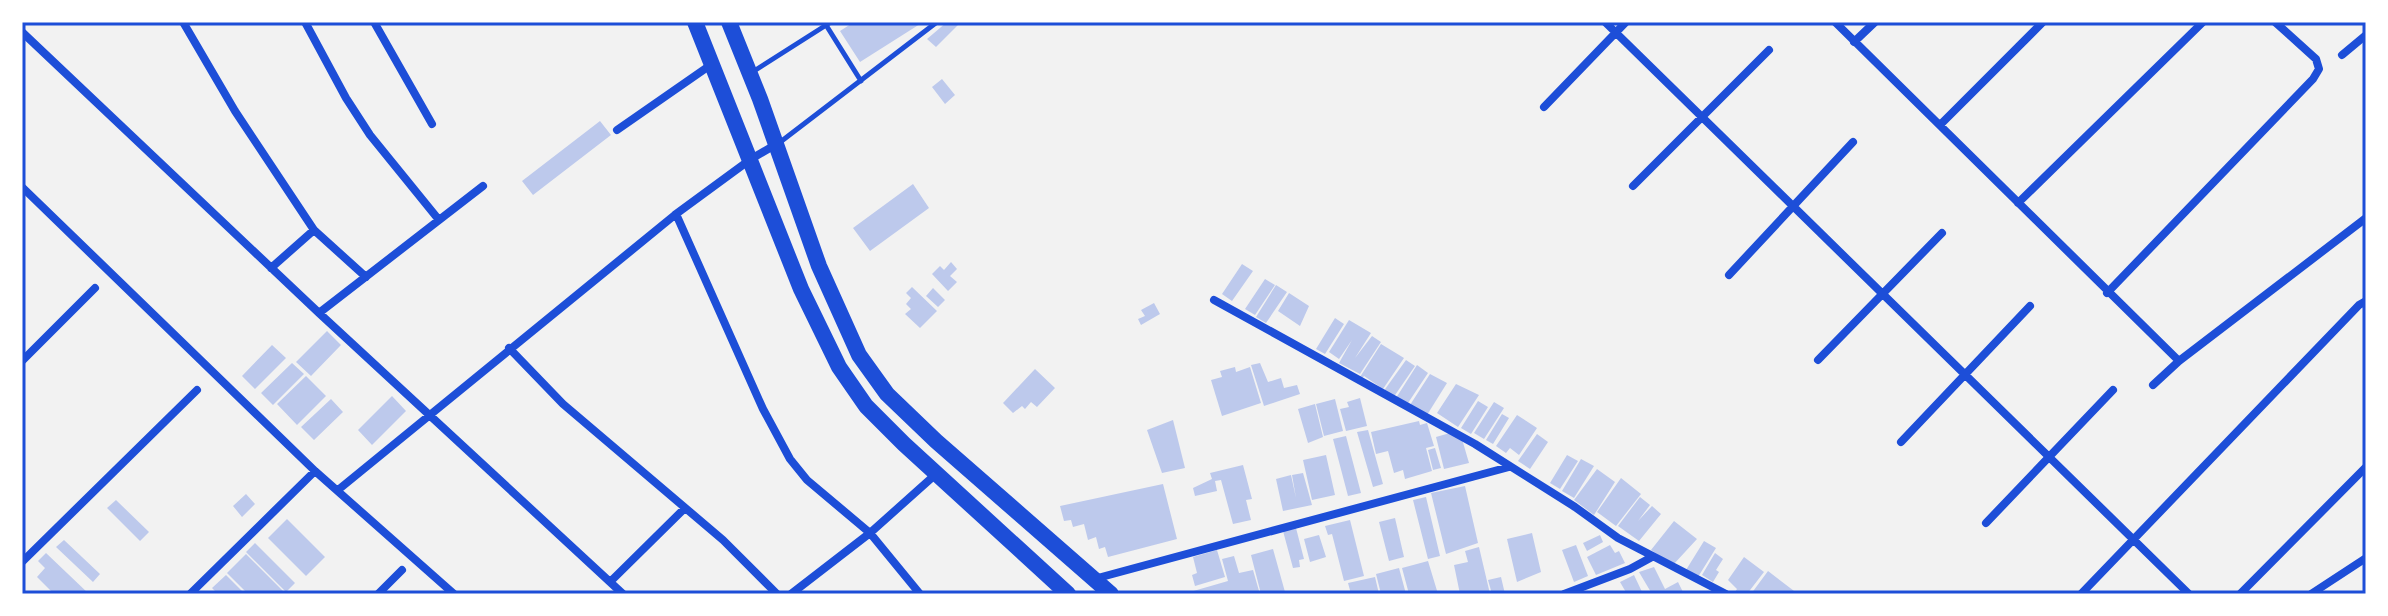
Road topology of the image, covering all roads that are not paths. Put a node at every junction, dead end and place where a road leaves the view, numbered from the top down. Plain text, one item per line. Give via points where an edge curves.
1 (183, 22) edge
2 (305, 22) edge
3 (374, 22) edge
4 (695, 22) edge
5 (729, 22) edge
6 (937, 22) edge
7 (1605, 22) edge
8 (1626, 22) edge
9 (1835, 22) edge
10 (1875, 22) edge
11 (2043, 22) edge
12 (2203, 22) edge
13 (2275, 22) edge
14 (828, 24) edge
15 (22, 32) edge
16 (1616, 33) junction
17 (2366, 35) edge
18 (1854, 42) junction
19 (1769, 50) dead end
20 (2342, 55) dead end
21 (712, 64) junction
22 (750, 73) junction
23 (861, 81) junction
24 (1544, 107) dead end
25 (1702, 117) junction
26 (432, 124) dead end
27 (1940, 125) junction
28 (617, 130) dead end
29 (1853, 142) dead end
30 (776, 144) junction
31 (751, 159) junction
32 (483, 186) dead end
33 (1633, 186) dead end
34 (22, 187) edge
35 (2018, 203) junction
36 (1793, 206) junction
37 (676, 214) junction
38 (2366, 218) edge
39 (439, 220) junction
40 (314, 230) junction
41 (1942, 233) dead end
42 (271, 268) junction
43 (1729, 275) dead end
44 (366, 277) junction
45 (95, 288) dead end
46 (1883, 293) junction
47 (2107, 293) junction
48 (1214, 300) dead end
49 (2366, 301) edge
50 (2030, 306) dead end
51 (319, 313) junction
52 (509, 348) junction
53 (1818, 360) dead end
54 (22, 361) edge
55 (2179, 361) junction
56 (1966, 374) junction
57 (2153, 385) dead end
58 (197, 390) dead end
59 (2113, 390) dead end
60 (430, 414) junction
61 (1901, 442) dead end
62 (2050, 456) junction
63 (1509, 467) junction
64 (2366, 467) edge
65 (315, 471) junction
66 (937, 474) junction
67 (338, 490) junction
68 (685, 508) junction
69 (1986, 523) dead end
70 (870, 533) junction
71 (2134, 539) junction
72 (1652, 557) junction
73 (2366, 558) edge
74 (22, 562) edge
75 (402, 570) dead end
76 (1094, 579) junction
77 (610, 582) junction
78 (190, 594) edge
79 (378, 594) edge
80 (454, 594) edge
81 (623, 594) edge
82 (777, 594) edge
83 (791, 594) edge
84 (920, 594) edge
85 (1068, 594) edge
86 (1111, 594) edge
87 (1564, 594) edge
88 (1726, 594) edge
89 (2081, 594) edge
90 (2189, 594) edge
91 (2240, 594) edge
92 (2311, 594) edge

1 - 40 street
2 - 39 street via 370,135
3 - 26 street
4 - 21 main road
5 - 22 main road
6 - 23 lane
7 - 16 street
8 - 16 street
9 - 18 street
10 - 18 street
11 - 27 street
12 - 35 street
13 - 47 street via 2316,59 2319,69 2313,79
14 - 22 lane
14 - 23 lane
15 - 42 street
16 - 24 street
16 - 25 street
17 - 20 street
18 - 27 street
19 - 25 street
21 - 28 street
21 - 31 main road
22 - 30 main road
23 - 30 lane
25 - 33 street
25 - 36 street
27 - 35 street
29 - 36 street
30 - 31 street
30 - 76 main road via 819,266 859,355 887,394
31 - 37 street
31 - 66 main road via 801,289 839,367 866,406
32 - 39 street
34 - 65 street
35 - 47 street
36 - 43 street
36 - 46 street
37 - 52 street
37 - 70 street via 790,459
38 - 55 street
39 - 44 street
40 - 42 street
40 - 44 street
41 - 46 street
42 - 51 street
44 - 51 street
45 - 54 street
46 - 53 street
46 - 56 street
47 - 55 street
48 - 63 street
49 - 71 street
50 - 56 street
51 - 60 street
52 - 60 street
52 - 68 street via 563,404
55 - 57 street
56 - 61 street
56 - 62 street
58 - 74 street
59 - 62 street
60 - 67 street
60 - 77 street
62 - 69 street
62 - 71 street
63 - 72 street
63 - 76 street
64 - 91 street
65 - 67 street
65 - 78 street
66 - 70 street
66 - 85 main road
67 - 80 street
68 - 77 street
68 - 82 street
70 - 83 street
70 - 84 street
71 - 89 street
71 - 90 street
72 - 87 street
72 - 88 street
73 - 92 street
75 - 79 street
76 - 86 main road
77 - 81 street

